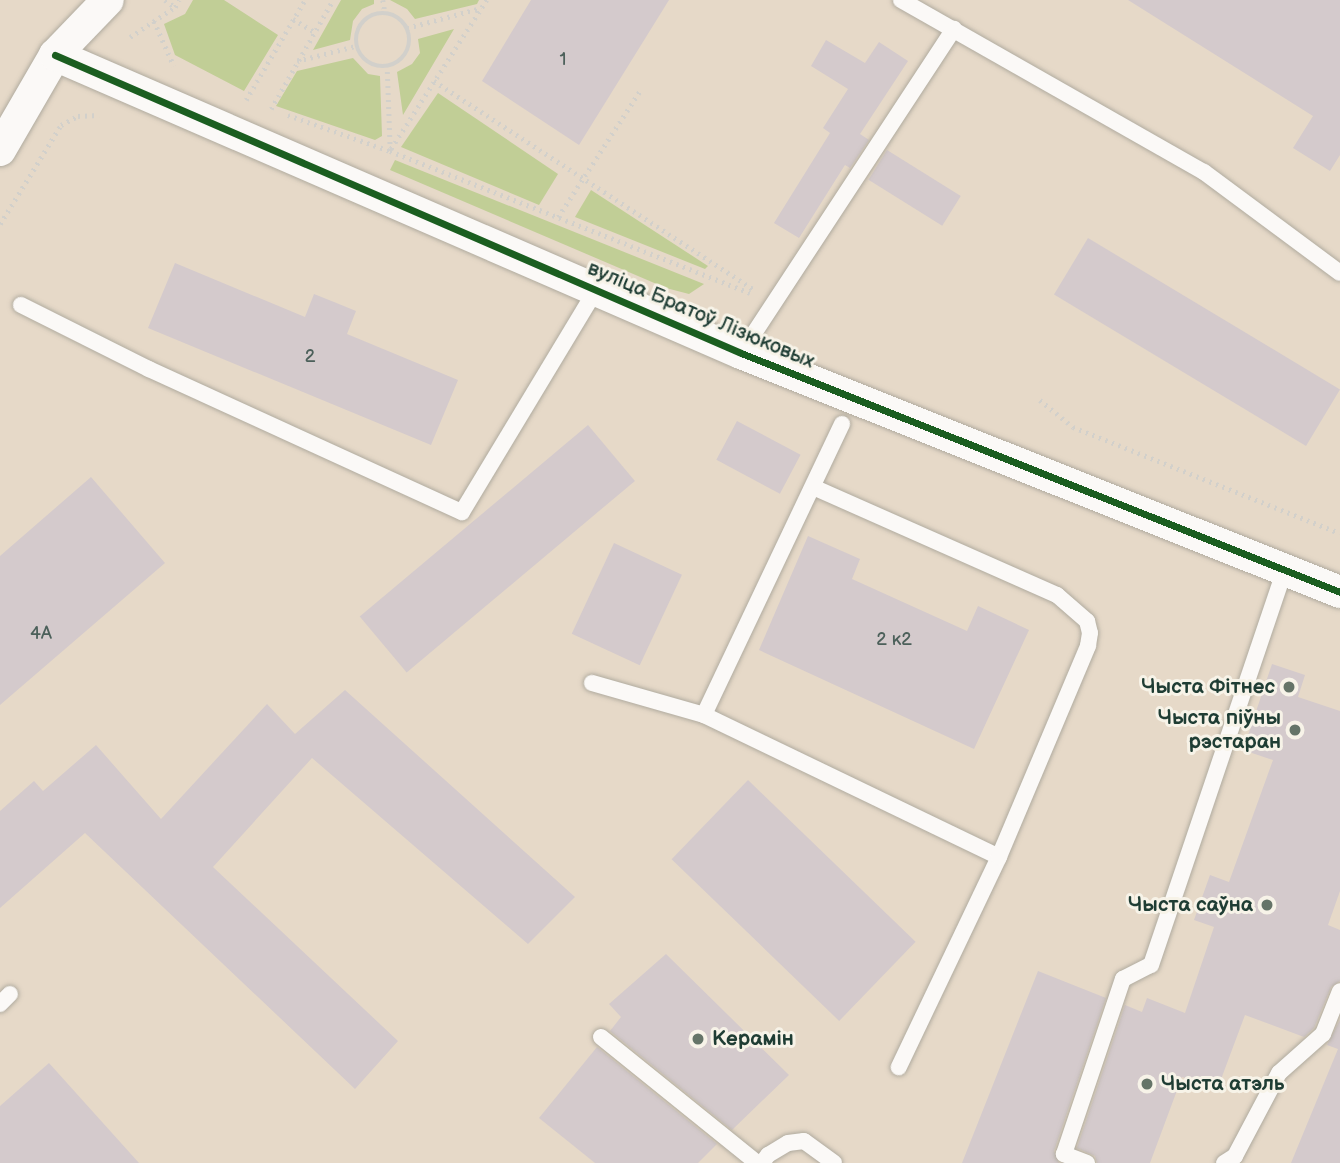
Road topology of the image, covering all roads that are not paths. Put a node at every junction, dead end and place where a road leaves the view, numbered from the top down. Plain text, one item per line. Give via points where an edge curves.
1 (108, 0) edge
2 (901, 0) edge
3 (954, 29) junction
4 (55, 55) junction
5 (0, 149) edge
6 (1340, 273) edge
7 (596, 290) junction
8 (21, 305) dead end
9 (741, 354) junction
10 (842, 424) dead end
11 (813, 487) junction
12 (1285, 570) junction
13 (1340, 592) edge
14 (592, 683) dead end
15 (704, 715) junction
16 (999, 857) junction
17 (1340, 991) edge
18 (601, 1037) dead end
19 (899, 1067) dead end
20 (760, 1163) edge
21 (834, 1163) edge
22 (1087, 1163) edge
23 (1224, 1163) edge

1 - 4 street
2 - 3 lane
3 - 6 lane via 1204,172
3 - 9 lane
4 - 5 street
4 - 7 street, вуліца Братоў Лізюковых
7 - 8 lane via 462,512 149,369
7 - 9 street, вуліца Братоў Лізюковых
9 - 12 street, вуліца Братоў Лізюковых
10 - 11 lane
11 - 15 lane
11 - 16 lane via 1057,595 1087,621 1088,646
12 - 13 street, вуліца Братоў Лізюковых
12 - 22 lane via 1151,965 1123,979 1064,1154
14 - 15 lane
15 - 16 lane
16 - 19 lane
17 - 23 lane via 1323,1034 1279,1073 1236,1156
18 - 20 lane
20 - 21 lane via 788,1143 804,1141

